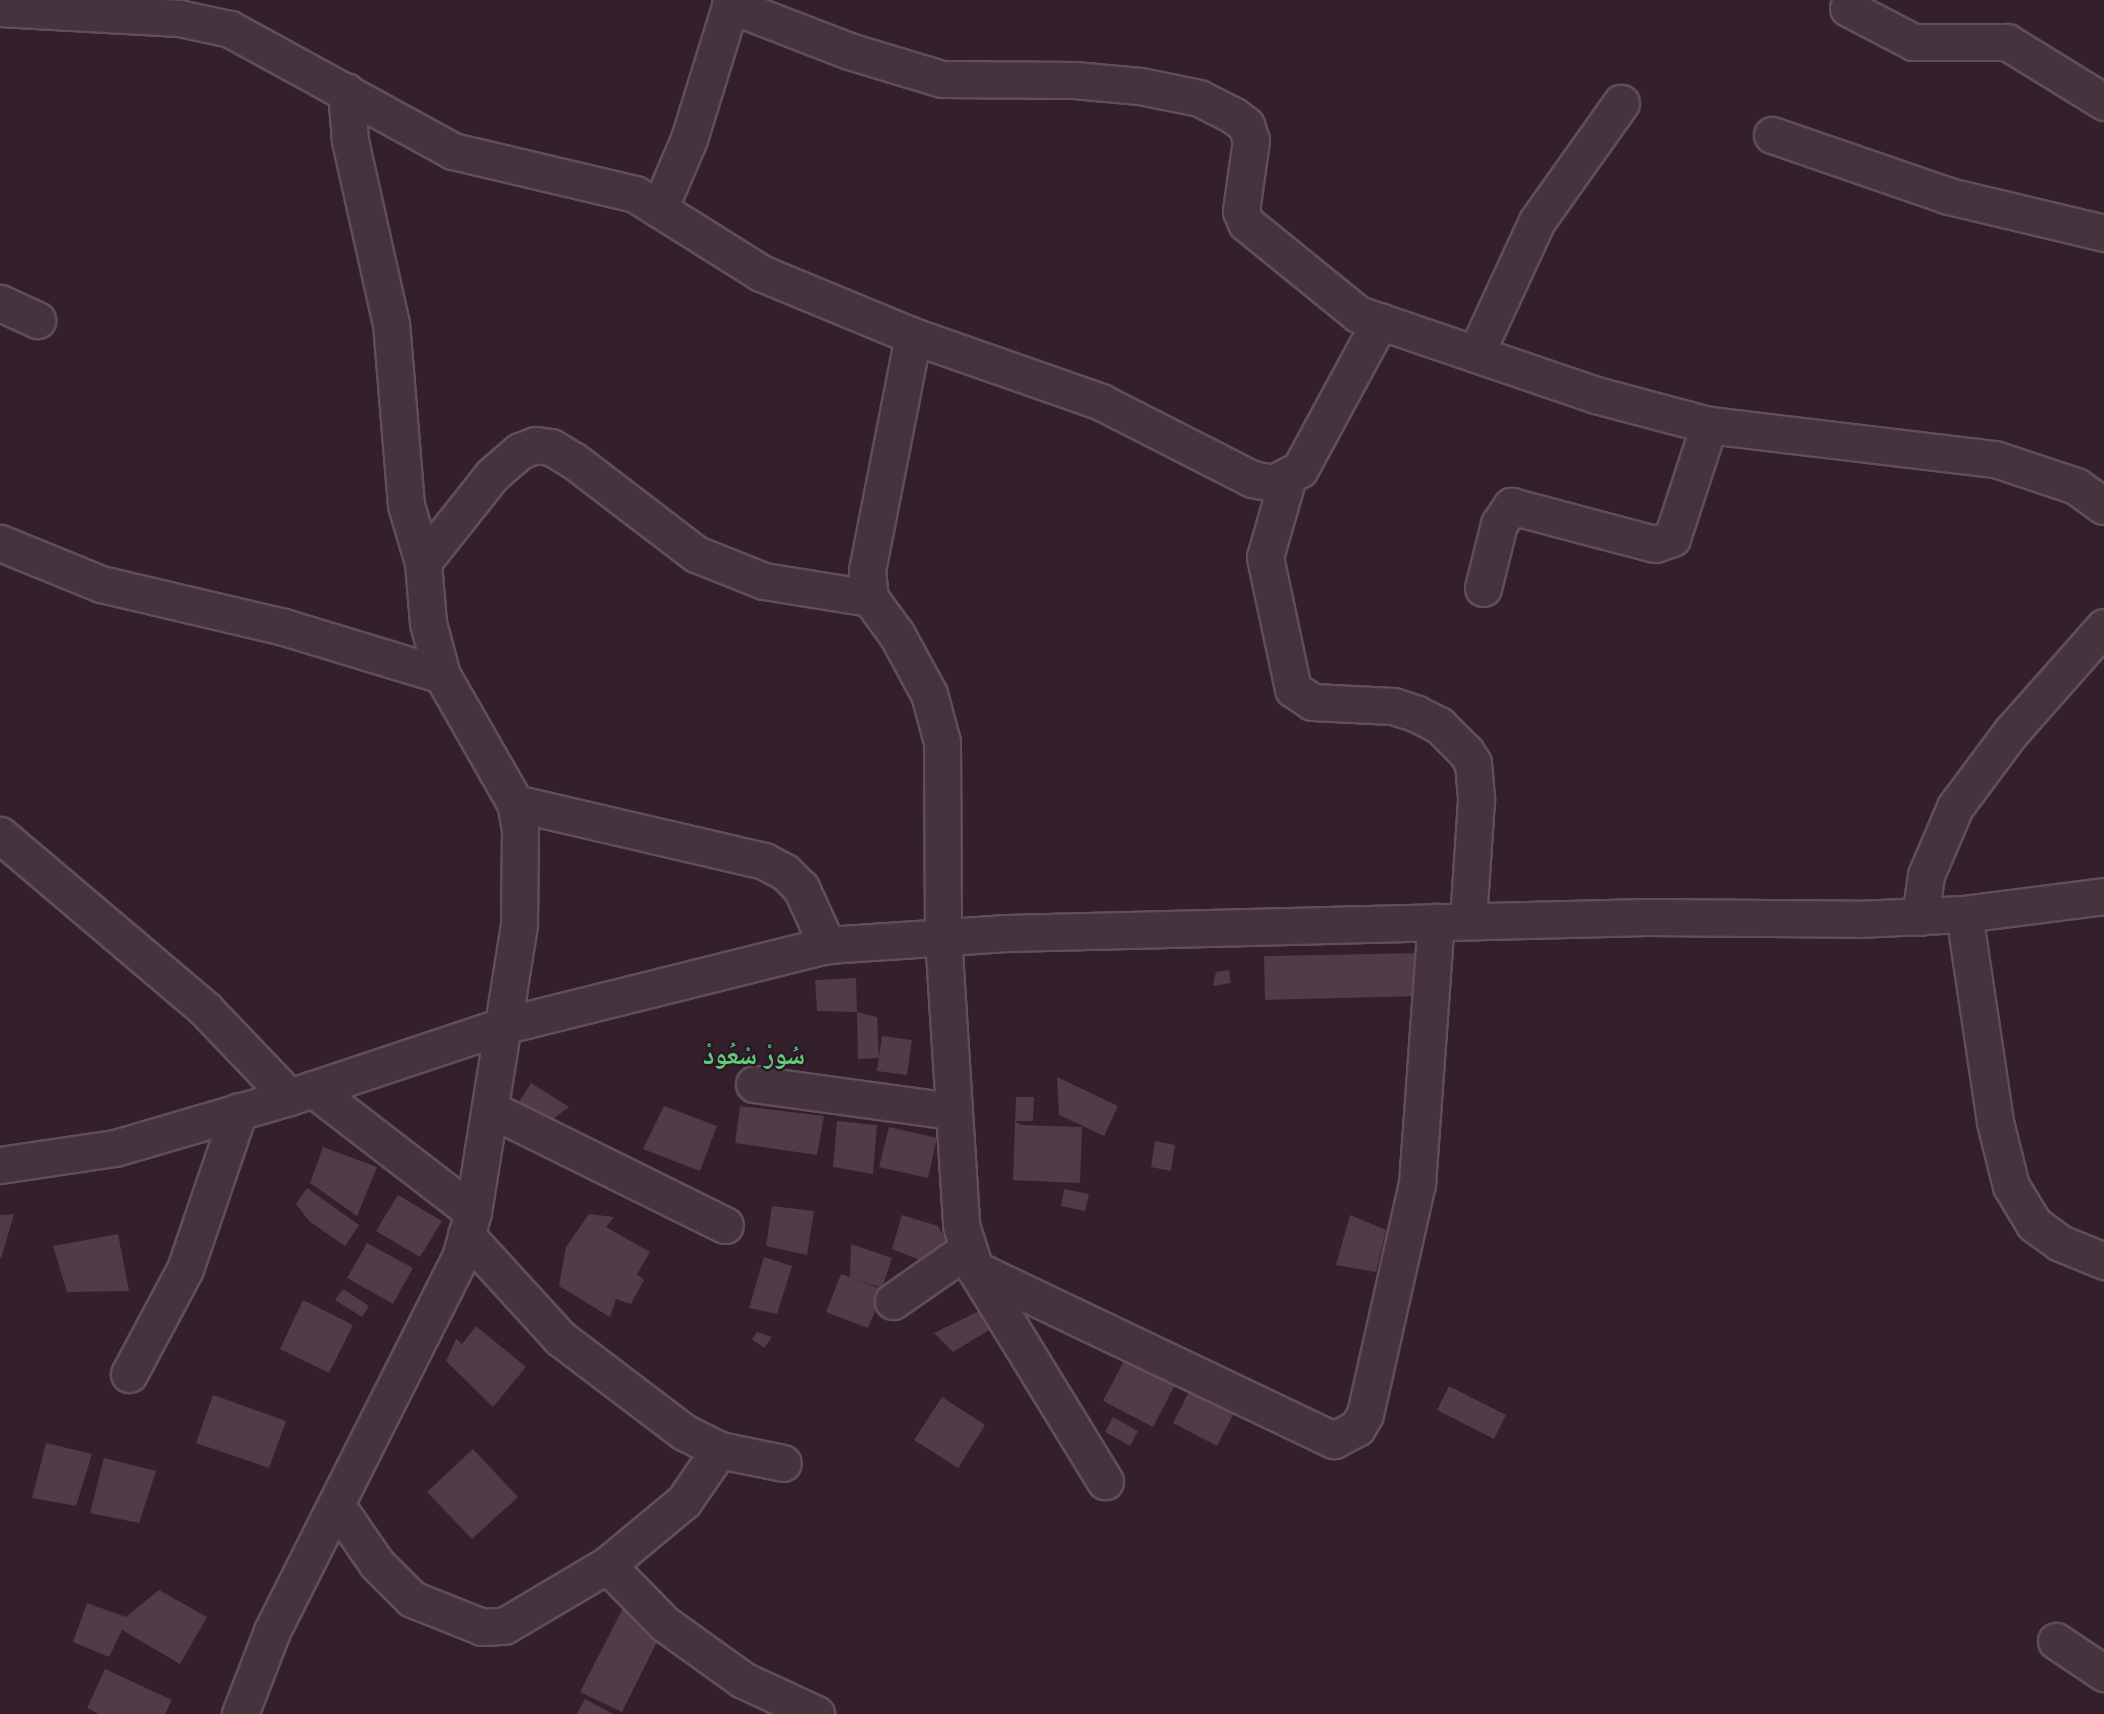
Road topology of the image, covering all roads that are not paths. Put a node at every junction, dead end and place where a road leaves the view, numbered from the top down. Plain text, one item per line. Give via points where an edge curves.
1 (731, 2) edge
2 (0, 8) edge
3 (1848, 8) dead end
4 (232, 15) edge
5 (346, 91) junction
6 (2104, 102) edge
7 (1621, 103) dead end
8 (1772, 135) dead end
9 (659, 209) junction
10 (2104, 233) edge
11 (0, 303) edge
12 (37, 320) dead end
13 (1381, 321) junction
14 (913, 336) junction
15 (1476, 353) junction
16 (1709, 425) junction
17 (1288, 477) junction
18 (2104, 506) edge
19 (0, 543) edge
20 (423, 562) junction
21 (1483, 589) dead end
22 (870, 598) junction
23 (2104, 627) edge
24 (442, 675) junction
25 (516, 803) junction
26 (0, 835) edge
27 (2104, 895) edge
28 (1964, 914) junction
29 (1920, 916) junction
30 (1452, 922) junction
31 (943, 936) junction
32 (827, 945) junction
33 (502, 1026) junction
34 (754, 1084) dead end
35 (301, 1093) junction
36 (490, 1109) junction
37 (239, 1111) junction
38 (950, 1111) junction
39 (0, 1165) edge
40 (470, 1224) junction
41 (725, 1225) dead end
42 (971, 1260) junction
43 (2104, 1261) edge
44 (893, 1301) dead end
45 (129, 1374) dead end
46 (719, 1450) junction
47 (783, 1464) dead end
48 (1105, 1481) dead end
49 (337, 1506) junction
50 (607, 1565) junction
51 (2056, 1640) dead end
52 (2104, 1673) edge
53 (240, 1714) edge
54 (816, 1714) edge

1 - 9 street via 689,139
1 - 13 street via 849,51 942,79 1074,80 1140,86 1199,99 1233,114 1245,125 1251,141 1241,211 1246,223 1358,314
2 - 4 street via 180,18
3 - 6 street via 1913,42 2007,42
4 - 5 street
5 - 9 street via 453,151 516,168 597,181 635,194
5 - 20 street via 351,140 391,324 406,505
7 - 15 street via 1537,221
8 - 10 street via 1949,196
9 - 14 street via 761,273
11 - 12 street
13 - 15 street
13 - 17 street via 1300,469
14 - 17 street via 1101,401 1252,479 1273,483
14 - 22 street via 867,569
15 - 16 street via 1596,396
16 - 18 street via 1995,459 2076,486
16 - 21 street via 1672,538 1655,544 1511,506 1499,524
17 - 30 street via 1265,558 1293,689 1311,702 1393,706 1417,714 1439,725 1473,763 1476,800
19 - 24 street via 101,584 284,627
20 - 22 street via 492,475 536,444 573,460 696,554 764,581
20 - 24 street via 428,623
22 - 31 street via 897,635 937,715 942,742
23 - 29 street via 2011,732 1955,807 1936,844
24 - 25 street
25 - 32 street via 764,861 801,888
25 - 33 street via 519,924
26 - 35 street
27 - 28 street
28 - 29 street
28 - 43 street via 1995,1122 2015,1196 2034,1224 2060,1243
29 - 30 street
30 - 31 street
30 - 42 street via 1417,1184 1365,1414 1357,1428 1334,1440
31 - 32 street
31 - 38 street
32 - 33 street
33 - 35 street
33 - 36 street
34 - 38 street
35 - 37 street
35 - 40 street
36 - 40 street
36 - 41 street
37 - 39 street via 115,1147
37 - 45 street via 185,1269
38 - 42 street
40 - 46 street via 560,1338 684,1432
40 - 49 street via 416,1351
42 - 44 street
42 - 48 street
46 - 47 street
46 - 50 street via 684,1501
49 - 50 street via 377,1564 412,1599 482,1626 504,1626 527,1615
49 - 53 street via 272,1631
50 - 54 street via 665,1624 743,1680
51 - 52 street

